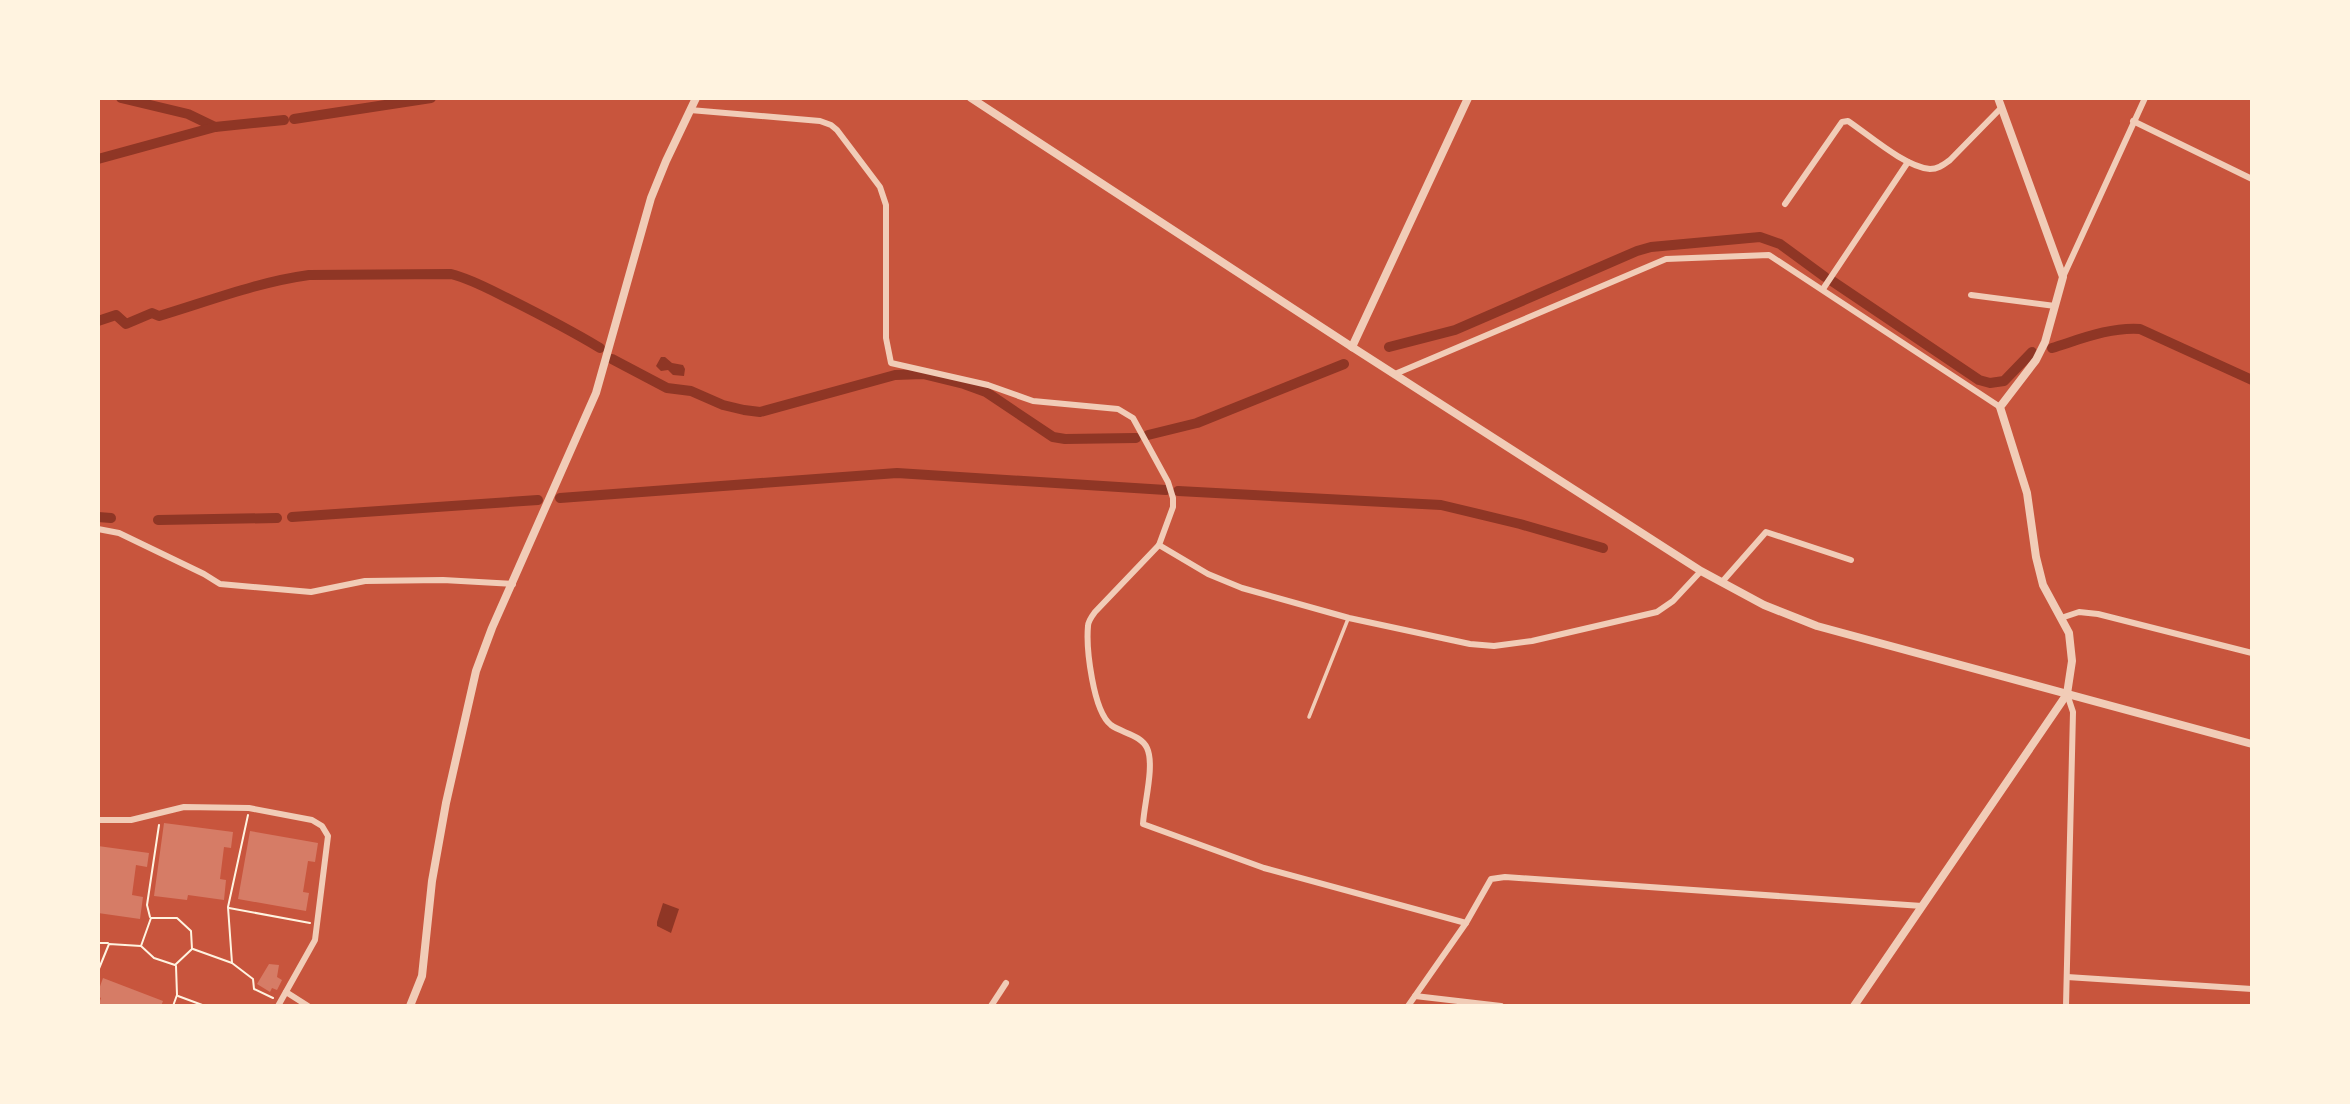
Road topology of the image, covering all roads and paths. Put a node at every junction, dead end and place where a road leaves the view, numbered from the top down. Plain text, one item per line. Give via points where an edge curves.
1 (696, 98) edge
2 (971, 98) edge
3 (1468, 98) edge
4 (1998, 98) edge
5 (2145, 98) edge
6 (2001, 108) junction
7 (690, 110) junction
8 (2133, 121) junction
9 (1908, 162) junction
10 (2252, 179) edge
11 (1785, 204) dead end
12 (2063, 277) junction
13 (1823, 289) junction
14 (1971, 295) dead end
15 (2056, 306) junction
16 (1352, 347) junction
17 (1395, 374) junction
18 (2000, 407) junction
19 (98, 529) edge
20 (1159, 545) junction
21 (1851, 560) dead end
22 (1701, 571) junction
23 (1722, 582) junction
24 (513, 584) junction
25 (1349, 618) junction
26 (2061, 618) junction
27 (2252, 653) edge
28 (2067, 694) junction
29 (1309, 717) dead end
30 (2252, 744) edge
31 (249, 808) junction
32 (98, 820) edge
33 (159, 825) dead end
34 (1922, 906) junction
35 (228, 907) junction
36 (151, 918) junction
37 (1466, 923) junction
38 (317, 924) junction
39 (98, 943) edge
40 (109, 944) junction
41 (141, 946) junction
42 (192, 949) junction
43 (232, 963) junction
44 (176, 965) junction
45 (98, 971) edge
46 (2067, 977) junction
47 (1006, 983) dead end
48 (2252, 989) edge
49 (286, 992) junction
50 (177, 995) junction
51 (1415, 996) junction
52 (279, 1004) edge
53 (173, 1006) edge
54 (205, 1006) edge
55 (308, 1006) edge
56 (410, 1006) edge
57 (991, 1006) edge
58 (1408, 1006) edge
59 (1501, 1006) edge
60 (1854, 1006) edge
61 (2066, 1006) edge

1 - 7 street
2 - 16 street
3 - 16 street
4 - 6 street
5 - 8 street
6 - 9 street via 1940,168
6 - 12 street
7 - 20 street via 831,125 880,187 886,205 886,338 891,363 988,385 1033,401 1129,414 1173,498
7 - 24 street via 651,198 596,393
8 - 10 street
8 - 12 street
9 - 11 street via 1848,121 1842,122
9 - 13 street
12 - 15 street
13 - 17 street via 1769,255 1666,259
13 - 18 street
14 - 15 street
15 - 18 street via 2036,360
16 - 17 street
17 - 22 street
18 - 26 street via 2027,493 2043,585
19 - 24 street via 119,533 220,584 311,592 365,581
20 - 25 street via 1242,588
20 - 37 street via 1087,623 1089,662 1102,713 1110,724 1147,746 1143,824 1264,868
21 - 23 street via 1766,532
22 - 23 street
22 - 25 street via 1657,611 1532,641 1470,644
23 - 28 street via 1817,626
24 - 56 street via 476,671 464,718 432,881 422,976
25 - 29 lane
26 - 27 street via 2079,612 2098,614
26 - 28 street via 2069,633 2072,661
28 - 30 street
28 - 34 street
28 - 46 street via 2073,712
31 - 32 street via 184,807 131,820
31 - 35 path
31 - 38 street via 312,820 328,836
33 - 36 path via 147,905
34 - 37 street via 1505,877 1491,879
34 - 60 street
35 - 38 path
35 - 43 path
36 - 41 path
36 - 42 path via 177,918 191,931
37 - 51 street
38 - 49 street via 314,940
39 - 40 path
40 - 41 path
40 - 45 path
41 - 44 path via 154,958
42 - 43 path
42 - 44 path
43 - 52 path via 253,979 254,989
44 - 50 path
46 - 48 street
46 - 61 street
47 - 57 street
49 - 52 street
49 - 55 street
50 - 53 path
50 - 54 path
51 - 58 street
51 - 59 street

